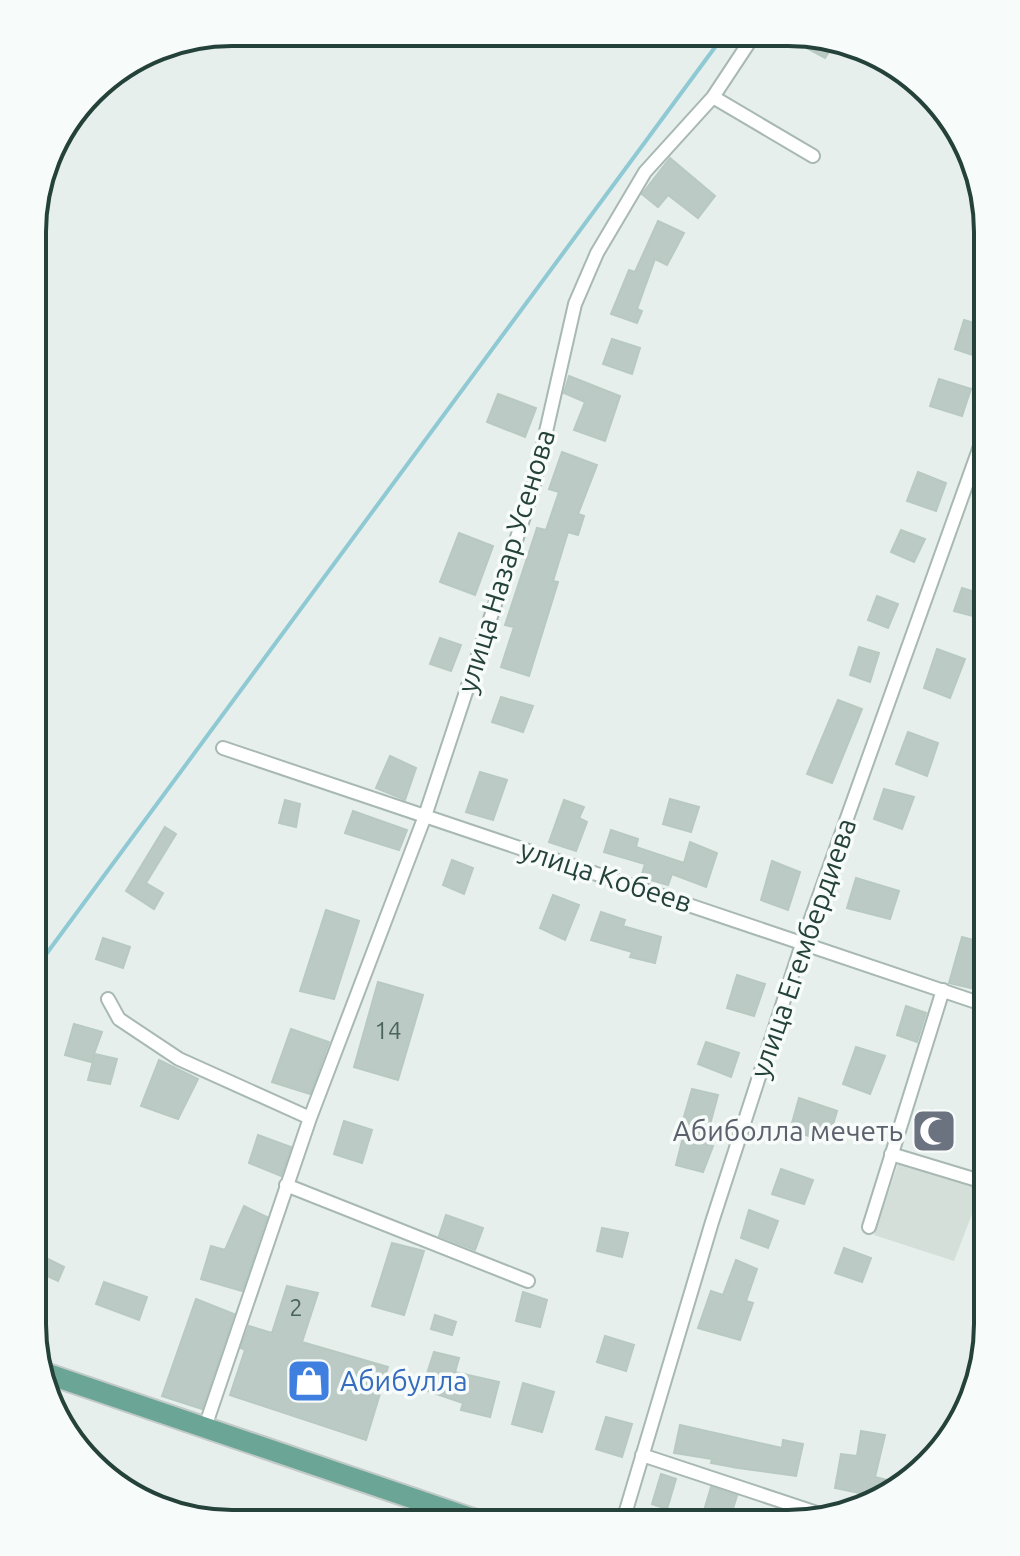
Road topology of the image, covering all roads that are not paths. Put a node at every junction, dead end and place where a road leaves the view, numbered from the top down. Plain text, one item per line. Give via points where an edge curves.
1 (747, 46) edge
2 (713, 97) junction
3 (813, 156) dead end
4 (974, 463) edge
5 (223, 748) dead end
6 (425, 816) junction
7 (803, 941) junction
8 (943, 990) junction
9 (108, 999) dead end
10 (974, 1001) edge
11 (310, 1118) junction
12 (891, 1154) junction
13 (974, 1179) edge
14 (286, 1185) junction
15 (869, 1227) dead end
16 (528, 1281) dead end
17 (54, 1376) edge
18 (205, 1427) junction
19 (642, 1455) junction
20 (806, 1509) edge
21 (447, 1510) edge
22 (626, 1510) edge

1 - 2 street, улица Назар Усенова
2 - 3 street
2 - 6 street, улица Назар Усенова via 645,172 597,253 575,304 533,489
4 - 7 street, улица Егембердиева
5 - 6 street, улица Кобеев
6 - 7 street, улица Кобеев
6 - 11 street, улица Назар Усенова
7 - 8 street, улица Кобеев
7 - 19 street, улица Егембердиева
8 - 10 street, улица Кобеев
8 - 12 street
9 - 11 street via 119,1019 179,1059
11 - 14 street, улица Назар Усенова
12 - 13 street
12 - 15 street
14 - 16 street
14 - 18 street, улица Назар Усенова
17 - 18 main road
18 - 21 main road
19 - 20 street
19 - 22 street, улица Егембердиева

